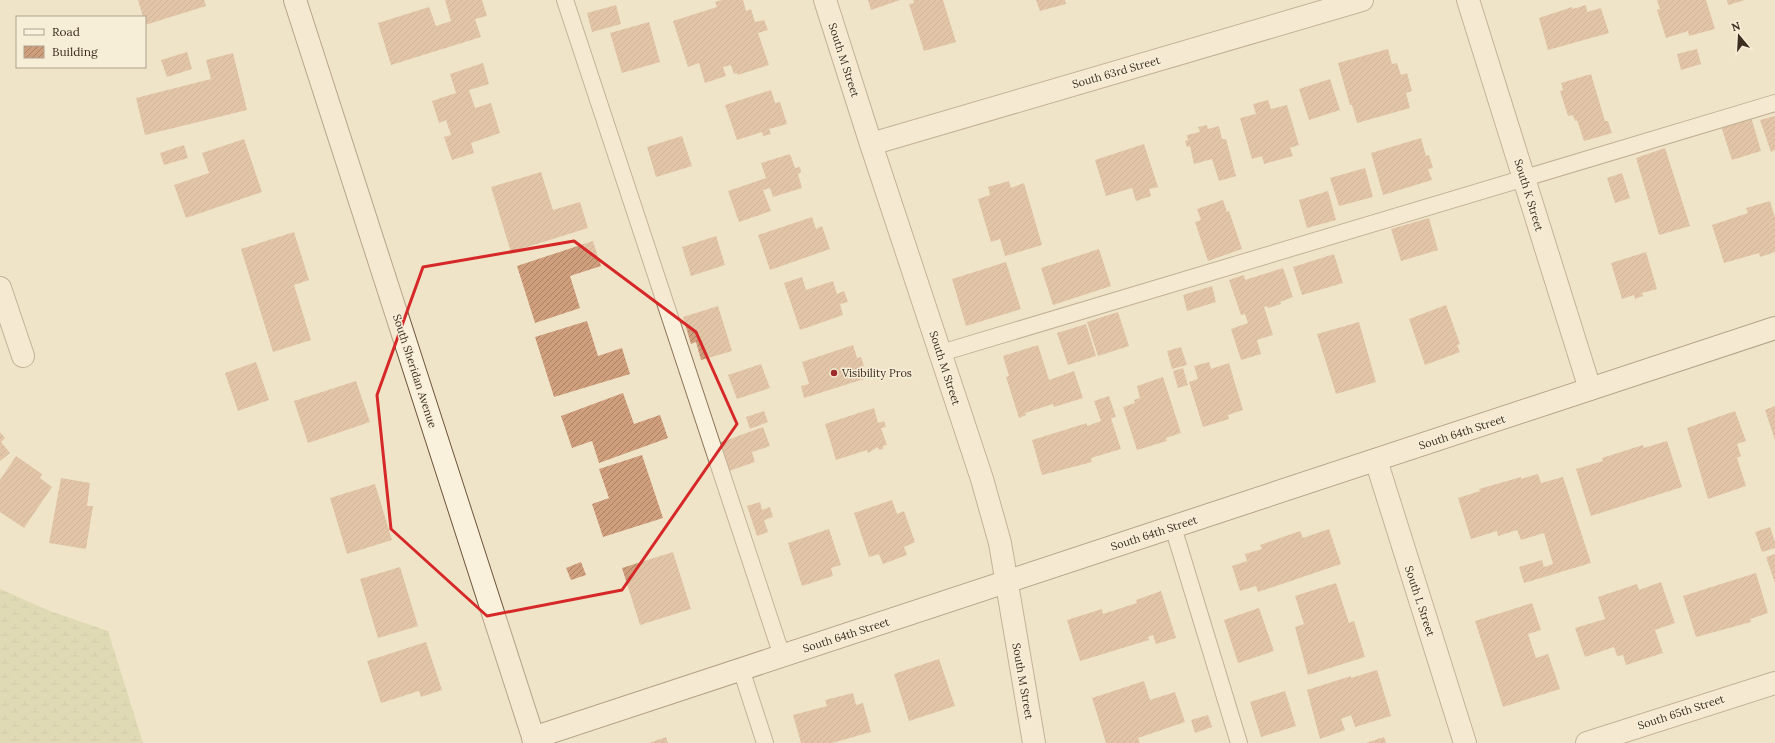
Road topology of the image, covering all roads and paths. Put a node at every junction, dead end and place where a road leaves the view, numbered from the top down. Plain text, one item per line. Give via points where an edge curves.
1 (295, 0) edge
2 (564, 0) edge
3 (825, 0) edge
4 (1362, 0) edge
5 (1468, 0) edge
6 (1775, 103) edge
7 (871, 144) junction
8 (1524, 178) junction
9 (0, 288) edge
10 (1775, 328) edge
11 (941, 353) junction
12 (22, 356) dead end
13 (1590, 389) junction
14 (1376, 460) junction
15 (1173, 527) junction
16 (1006, 582) junction
17 (782, 656) junction
18 (741, 669) junction
19 (1775, 683) edge
20 (534, 740) edge
21 (765, 743) edge
22 (1034, 743) edge
23 (1239, 743) edge
24 (1465, 743) edge
25 (1587, 743) edge

1 - 20 street, South Sheridan Avenue
2 - 17 lane
3 - 7 street, South M Street
4 - 7 street, South 63rd Street
5 - 8 street, South K Street
6 - 8 lane
7 - 11 street, South M Street
8 - 11 lane
8 - 13 street, South K Street
9 - 12 street
10 - 13 street, South 64th Street
11 - 16 street, South M Street via 982,479 1000,543
13 - 14 street, South 64th Street
14 - 15 street, South 64th Street
14 - 24 street, South L Street
15 - 16 street, South 64th Street
15 - 23 lane
16 - 17 street, South 64th Street
16 - 22 street, South M Street
17 - 18 street, South 64th Street
18 - 20 street, South 64th Street
18 - 21 lane
19 - 25 street, South 65th Street

